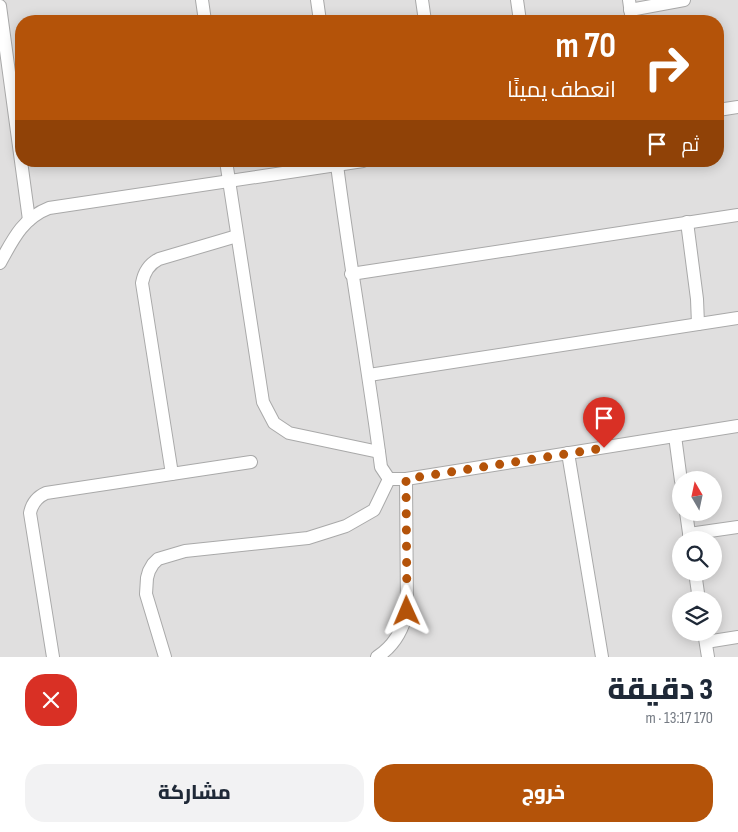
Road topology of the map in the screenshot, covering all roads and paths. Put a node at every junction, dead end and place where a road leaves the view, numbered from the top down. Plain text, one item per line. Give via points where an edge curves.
1 (202, 0) edge
2 (317, 0) edge
3 (422, 0) edge
4 (517, 0) edge
5 (684, 0) edge
6 (0, 6) edge
7 (630, 10) edge
8 (205, 15) edge
9 (319, 15) edge
10 (424, 15) edge
11 (519, 15) edge
12 (738, 107) edge
13 (724, 109) edge
14 (15, 121) edge
15 (21, 167) edge
16 (227, 167) edge
17 (323, 167) edge
18 (337, 167) edge
19 (228, 181) junction
20 (738, 215) edge
21 (28, 220) junction
22 (687, 222) junction
23 (237, 236) junction
24 (6, 244) edge
25 (0, 263) edge
26 (351, 274) junction
27 (738, 318) edge
28 (698, 324) junction
29 (369, 375) junction
30 (738, 426) edge
31 (675, 436) junction
32 (379, 452) junction
33 (568, 453) junction
34 (252, 462) dead end
35 (680, 471) edge
36 (172, 474) junction
37 (389, 478) junction
38 (406, 479) junction
39 (738, 527) edge
40 (718, 531) edge
41 (722, 636) edge
42 (738, 636) edge
43 (706, 641) edge
44 (53, 657) edge
45 (165, 657) edge
46 (377, 657) edge
47 (602, 657) edge
48 (708, 657) edge

1 - 8 street
2 - 9 street
3 - 10 street
4 - 11 street
5 - 7 street
6 - 14 street
12 - 13 street
15 - 21 street
16 - 19 street
17 - 19 street
18 - 26 street
19 - 21 street via 49,208
19 - 23 street
20 - 22 street
21 - 24 street
22 - 26 street
22 - 28 street
23 - 32 street via 263,402 274,423 289,434
23 - 36 street via 159,259 148,266 143,277
24 - 25 street
26 - 29 street
27 - 28 street
28 - 29 street
29 - 32 street
30 - 31 street
31 - 33 street
31 - 35 street
32 - 37 street via 381,467
33 - 38 street
33 - 47 street
34 - 36 street
36 - 44 street via 46,493 34,502 30,513
37 - 38 street
37 - 45 street via 374,510 346,526 308,538 185,551 158,559 149,571 146,594
38 - 46 street via 407,611 400,632
39 - 40 street
41 - 42 street
43 - 48 street

